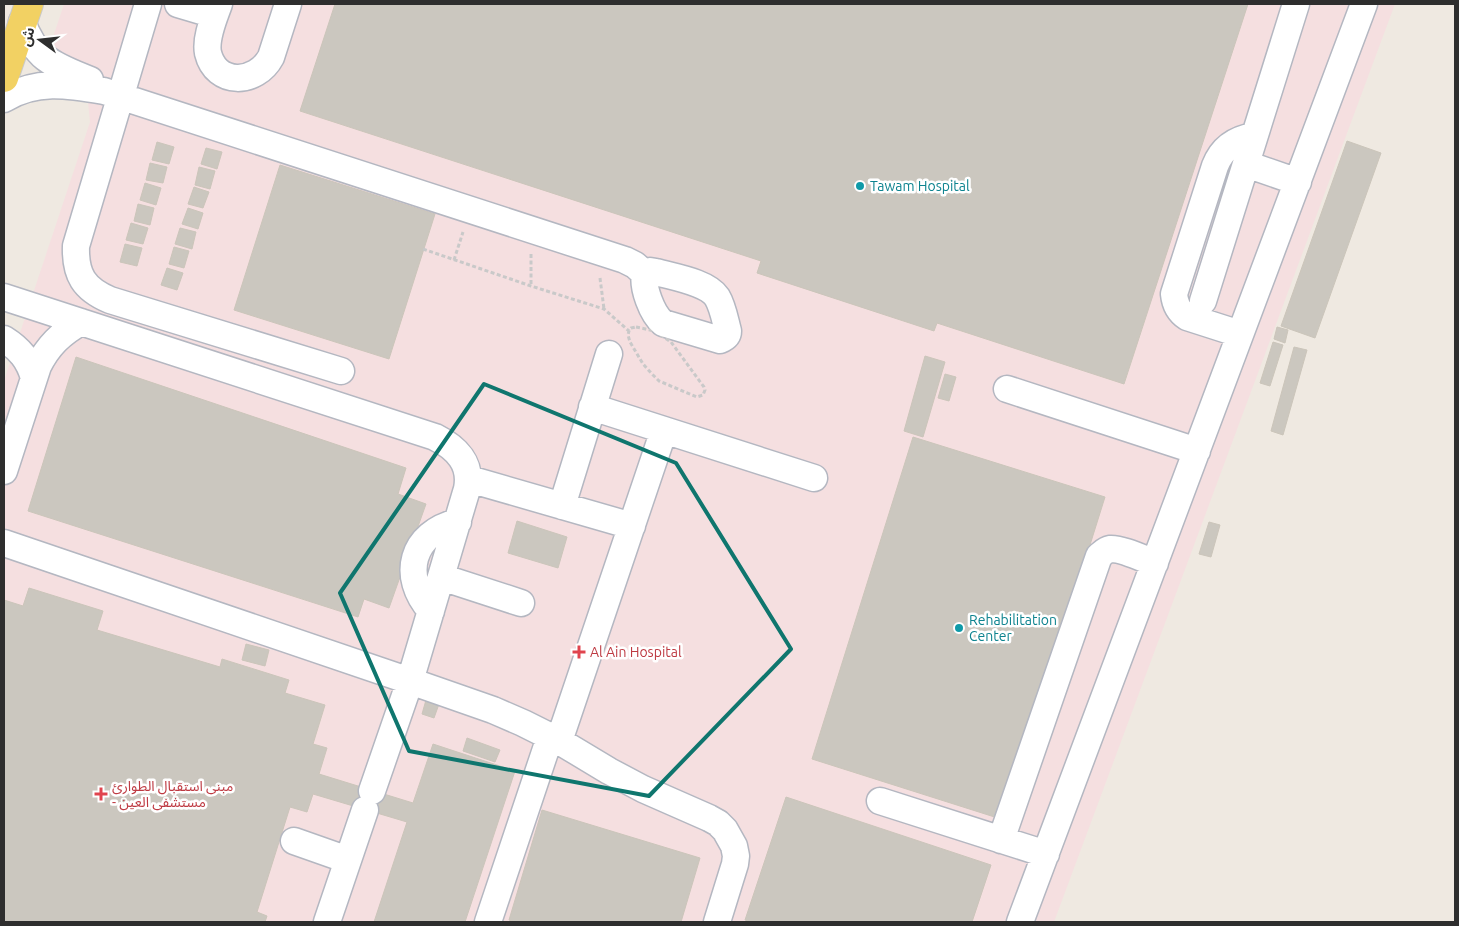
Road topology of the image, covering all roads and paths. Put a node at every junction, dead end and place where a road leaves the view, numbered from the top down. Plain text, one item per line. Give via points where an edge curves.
1 (148, 4) edge
2 (178, 4) edge
3 (288, 4) edge
4 (1296, 4) edge
5 (1364, 4) edge
6 (217, 9) edge
7 (25, 13) edge
8 (4, 78) edge
9 (112, 94) junction
10 (4, 99) edge
11 (1254, 136) junction
12 (1246, 164) junction
13 (1298, 182) junction
14 (424, 248) dead end
15 (645, 274) dead end
16 (4, 297) edge
17 (1203, 301) dead end
18 (81, 322) junction
19 (629, 331) junction
20 (1240, 334) junction
21 (4, 340) edge
22 (609, 354) dead end
23 (340, 371) dead end
24 (34, 378) junction
25 (1007, 389) dead end
26 (592, 407) junction
27 (664, 430) junction
28 (1196, 451) junction
29 (4, 471) edge
30 (814, 478) dead end
31 (469, 480) junction
32 (562, 506) junction
33 (458, 522) junction
34 (632, 526) junction
35 (4, 543) edge
36 (1155, 563) junction
37 (441, 577) junction
38 (521, 603) dead end
39 (431, 611) junction
40 (410, 680) junction
41 (554, 739) junction
42 (880, 802) dead end
43 (1001, 840) junction
44 (294, 841) dead end
45 (1046, 854) junction
46 (348, 860) junction
47 (327, 922) edge
48 (488, 922) edge
49 (717, 922) edge
50 (1020, 922) edge

1 - 9 lane
2 - 6 lane
3 - 6 lane via 271,57 260,72 243,78 225,75 208,54 209,35
4 - 11 lane
5 - 13 lane
7 - 8 main road
7 - 9 lane via 27,35 44,57
9 - 10 lane via 74,85 42,85
9 - 15 lane via 625,260
9 - 23 lane via 76,246 76,260 87,286 110,300
11 - 12 lane
11 - 20 lane via 1234,142 1219,157 1174,294 1182,314
12 - 13 lane
12 - 17 lane
13 - 20 lane
14 - 19 path via 604,309
16 - 18 lane
18 - 24 lane via 51,345
18 - 31 lane via 435,438 451,447 461,458
19 - 19 path via 636,327 655,331 671,342 704,387 703,395 697,398 659,381 643,364 628,339
20 - 28 lane
21 - 24 lane via 22,353
22 - 26 lane
24 - 29 lane
25 - 28 lane
26 - 27 lane
26 - 32 lane
27 - 30 lane
27 - 34 lane
28 - 36 lane
31 - 32 lane
31 - 33 lane
32 - 34 lane
33 - 37 lane
33 - 39 lane via 434,531 424,540 414,564 416,590
34 - 41 lane
35 - 40 lane
36 - 43 lane via 1111,549 1099,556
36 - 45 lane
37 - 38 lane
37 - 39 lane
39 - 40 lane
40 - 41 lane via 493,710
40 - 46 lane
41 - 48 lane
41 - 49 lane via 644,789 709,818 725,830 736,856
42 - 43 lane
43 - 45 lane
44 - 46 lane
45 - 50 lane
46 - 47 lane

